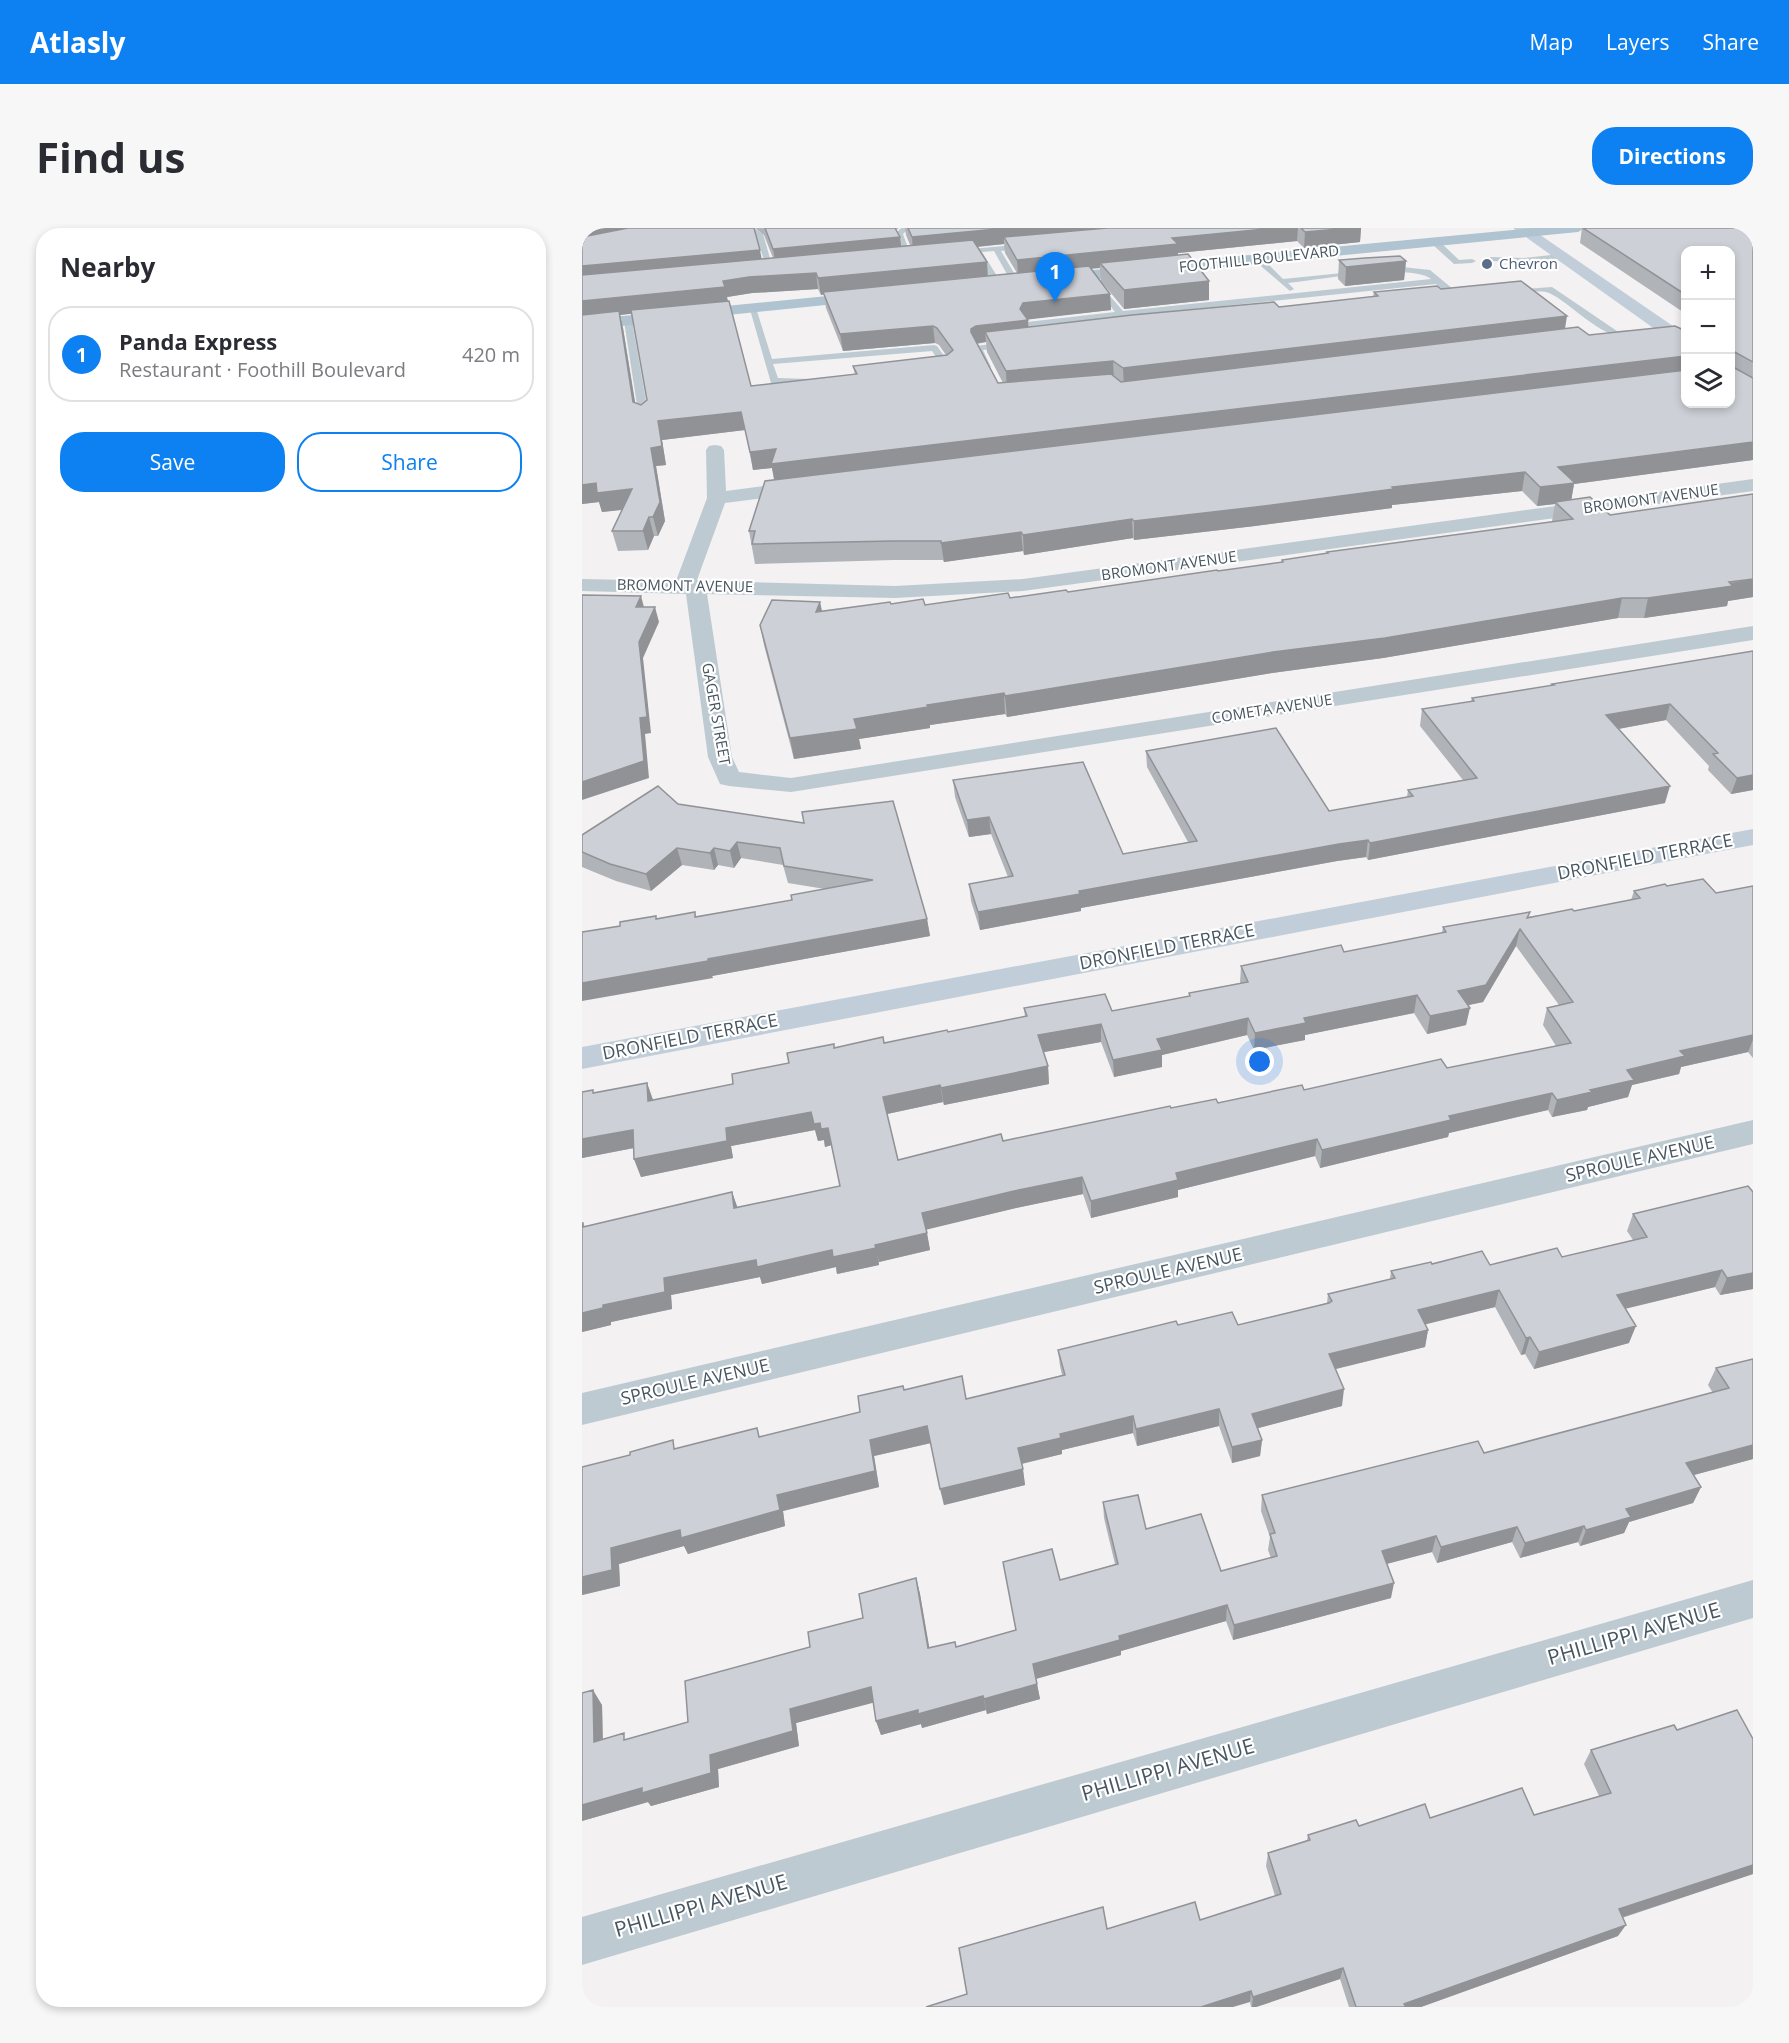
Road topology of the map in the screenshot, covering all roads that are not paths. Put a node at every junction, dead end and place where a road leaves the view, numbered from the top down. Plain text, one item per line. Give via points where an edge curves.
1 (749, 228) edge
2 (905, 228) edge
3 (1578, 228) edge
4 (1524, 230) edge
5 (1435, 242) junction
6 (1037, 245) edge
7 (996, 249) junction
8 (978, 251) junction
9 (947, 253) edge
10 (918, 256) edge
11 (1560, 256) junction
12 (909, 257) junction
13 (897, 258) edge
14 (1258, 259) junction
15 (1491, 259) dead end
16 (1472, 261) dead end
17 (780, 269) edge
18 (771, 270) junction
19 (759, 271) edge
20 (1090, 275) junction
21 (1282, 281) junction
22 (1438, 281) junction
23 (1016, 283) junction
24 (992, 285) joint
25 (1503, 293) edge
26 (1480, 295) edge
27 (881, 296) edge
28 (1298, 296) junction
29 (1457, 297) junction
30 (1446, 298) edge
31 (752, 308) junction
32 (1121, 314) junction
33 (628, 321) junction
34 (582, 325) edge
35 (1144, 329) edge
36 (1132, 330) junction
37 (1121, 332) edge
38 (1646, 332) edge
39 (1615, 334) junction
40 (1603, 335) edge
41 (1050, 340) edge
42 (1681, 340) edge
43 (1018, 344) edge
44 (768, 362) junction
45 (925, 370) edge
46 (993, 378) edge
47 (824, 382) edge
48 (644, 418) edge
49 (715, 450) dead end
50 (823, 485) edge
51 (1753, 486) edge
52 (717, 498) junction
53 (582, 585) edge
54 (690, 586) junction
55 (1753, 633) edge
56 (791, 785) joint
57 (1753, 837) edge
58 (582, 1058) edge
59 (1753, 1132) edge
60 (582, 1409) edge
61 (1753, 1599) edge
62 (582, 1941) edge

1 - 18 lane via 759,234
2 - 12 lane via 899,234
3 - 4 main road, FOOTHILL BOULEVARD
4 - 5 main road, FOOTHILL BOULEVARD
4 - 11 street
5 - 14 main road, FOOTHILL BOULEVARD
5 - 16 lane via 1457,262
6 - 7 lane
7 - 8 lane
7 - 23 lane
8 - 9 lane
8 - 24 lane
10 - 12 lane
11 - 15 lane
11 - 42 street via 1662,331
12 - 13 lane
14 - 20 main road, FOOTHILL BOULEVARD
14 - 21 lane
17 - 18 lane
18 - 19 lane
20 - 23 main road, FOOTHILL BOULEVARD
20 - 32 lane
21 - 22 lane via 1402,269 1427,272
21 - 28 lane
22 - 28 lane
22 - 29 lane
23 - 24 main road, FOOTHILL BOULEVARD
25 - 39 lane via 1549,289
26 - 29 lane
27 - 31 main road
28 - 32 lane
29 - 30 lane
31 - 33 main road
31 - 44 lane
32 - 36 lane
32 - 41 lane via 1027,324 1033,342
33 - 34 main road
33 - 48 lane
35 - 36 lane
36 - 37 lane
38 - 39 lane
39 - 40 lane
43 - 46 lane via 978,348
44 - 45 lane via 934,348 948,367
44 - 47 lane via 774,381
49 - 52 street, GAGER STREET
50 - 52 street
51 - 54 street, BROMONT AVENUE via 1023,585 895,592
52 - 54 street, GAGER STREET
53 - 54 street, BROMONT AVENUE
54 - 56 street, GAGER STREET via 720,757 729,779
55 - 56 street, COMETA AVENUE
57 - 58 street, DRONFIELD TERRACE
59 - 60 street, SPROULE AVENUE
61 - 62 street, PHILLIPPI AVENUE

